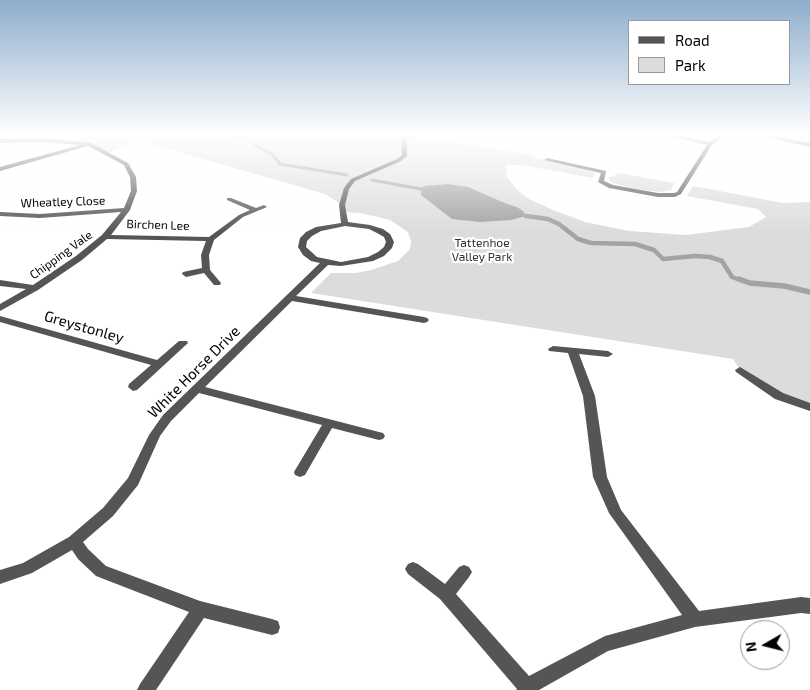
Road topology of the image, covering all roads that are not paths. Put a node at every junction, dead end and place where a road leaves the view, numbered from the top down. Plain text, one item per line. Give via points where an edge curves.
1 (128, 167) edge
2 (382, 167) edge
3 (581, 167) edge
4 (695, 167) edge
5 (229, 199) dead end
6 (264, 207) dead end
7 (127, 210) junction
8 (256, 210) junction
9 (0, 214) edge
10 (345, 224) junction
11 (105, 237) junction
12 (211, 239) junction
13 (326, 262) junction
14 (206, 270) junction
15 (186, 274) dead end
16 (0, 283) edge
17 (217, 283) dead end
18 (35, 288) junction
19 (292, 298) junction
20 (0, 308) edge
21 (389, 314) junction
22 (0, 319) edge
23 (424, 320) dead end
24 (382, 325) dead end
25 (183, 343) dead end
26 (553, 349) dead end
27 (573, 352) junction
28 (608, 354) dead end
29 (159, 364) junction
30 (740, 370) dead end
31 (133, 387) dead end
32 (197, 389) junction
33 (810, 407) edge
34 (329, 424) junction
35 (379, 436) dead end
36 (300, 472) dead end
37 (74, 542) junction
38 (413, 569) dead end
39 (464, 572) dead end
40 (0, 577) edge
41 (446, 594) junction
42 (810, 606) edge
43 (200, 609) junction
44 (695, 618) junction
45 (272, 627) dead end
46 (526, 688) edge
47 (146, 690) edge

1 - 7 street, Chipping Vale via 133,177 134,192
2 - 10 street via 353,180 346,189 342,205
3 - 4 street via 604,172 601,182 611,187 675,195
5 - 8 street
6 - 8 street, Birchen Lee
7 - 9 street, Wheatley Close via 40,216
7 - 11 street, Chipping Vale
8 - 12 street, Birchen Lee via 241,216
10 - 13 street via 319,229 303,240 302,247 306,253
10 - 13 street via 380,230 390,242 388,248 356,263
11 - 12 street, Birchen Lee
11 - 18 street, Chipping Vale
12 - 14 street, Birchen Lee via 205,255
13 - 19 street, White Horse Drive
14 - 15 street
14 - 17 street
16 - 18 street
18 - 20 street, Chipping Vale
19 - 21 street
19 - 32 street, White Horse Drive
21 - 23 street
21 - 24 street
22 - 29 street, Greystonley
25 - 29 street
26 - 27 street
27 - 28 street
27 - 44 street via 589,396 600,478 616,513
29 - 31 street
30 - 33 street via 779,396
32 - 34 street
32 - 37 street, White Horse Drive via 167,418 155,435 134,481 108,512
34 - 35 street
34 - 36 street
37 - 40 street, White Horse Drive via 27,568
37 - 43 street via 101,571
38 - 41 street
39 - 41 street
41 - 46 street
42 - 44 street
43 - 45 street
43 - 47 street
44 - 46 street via 605,644

